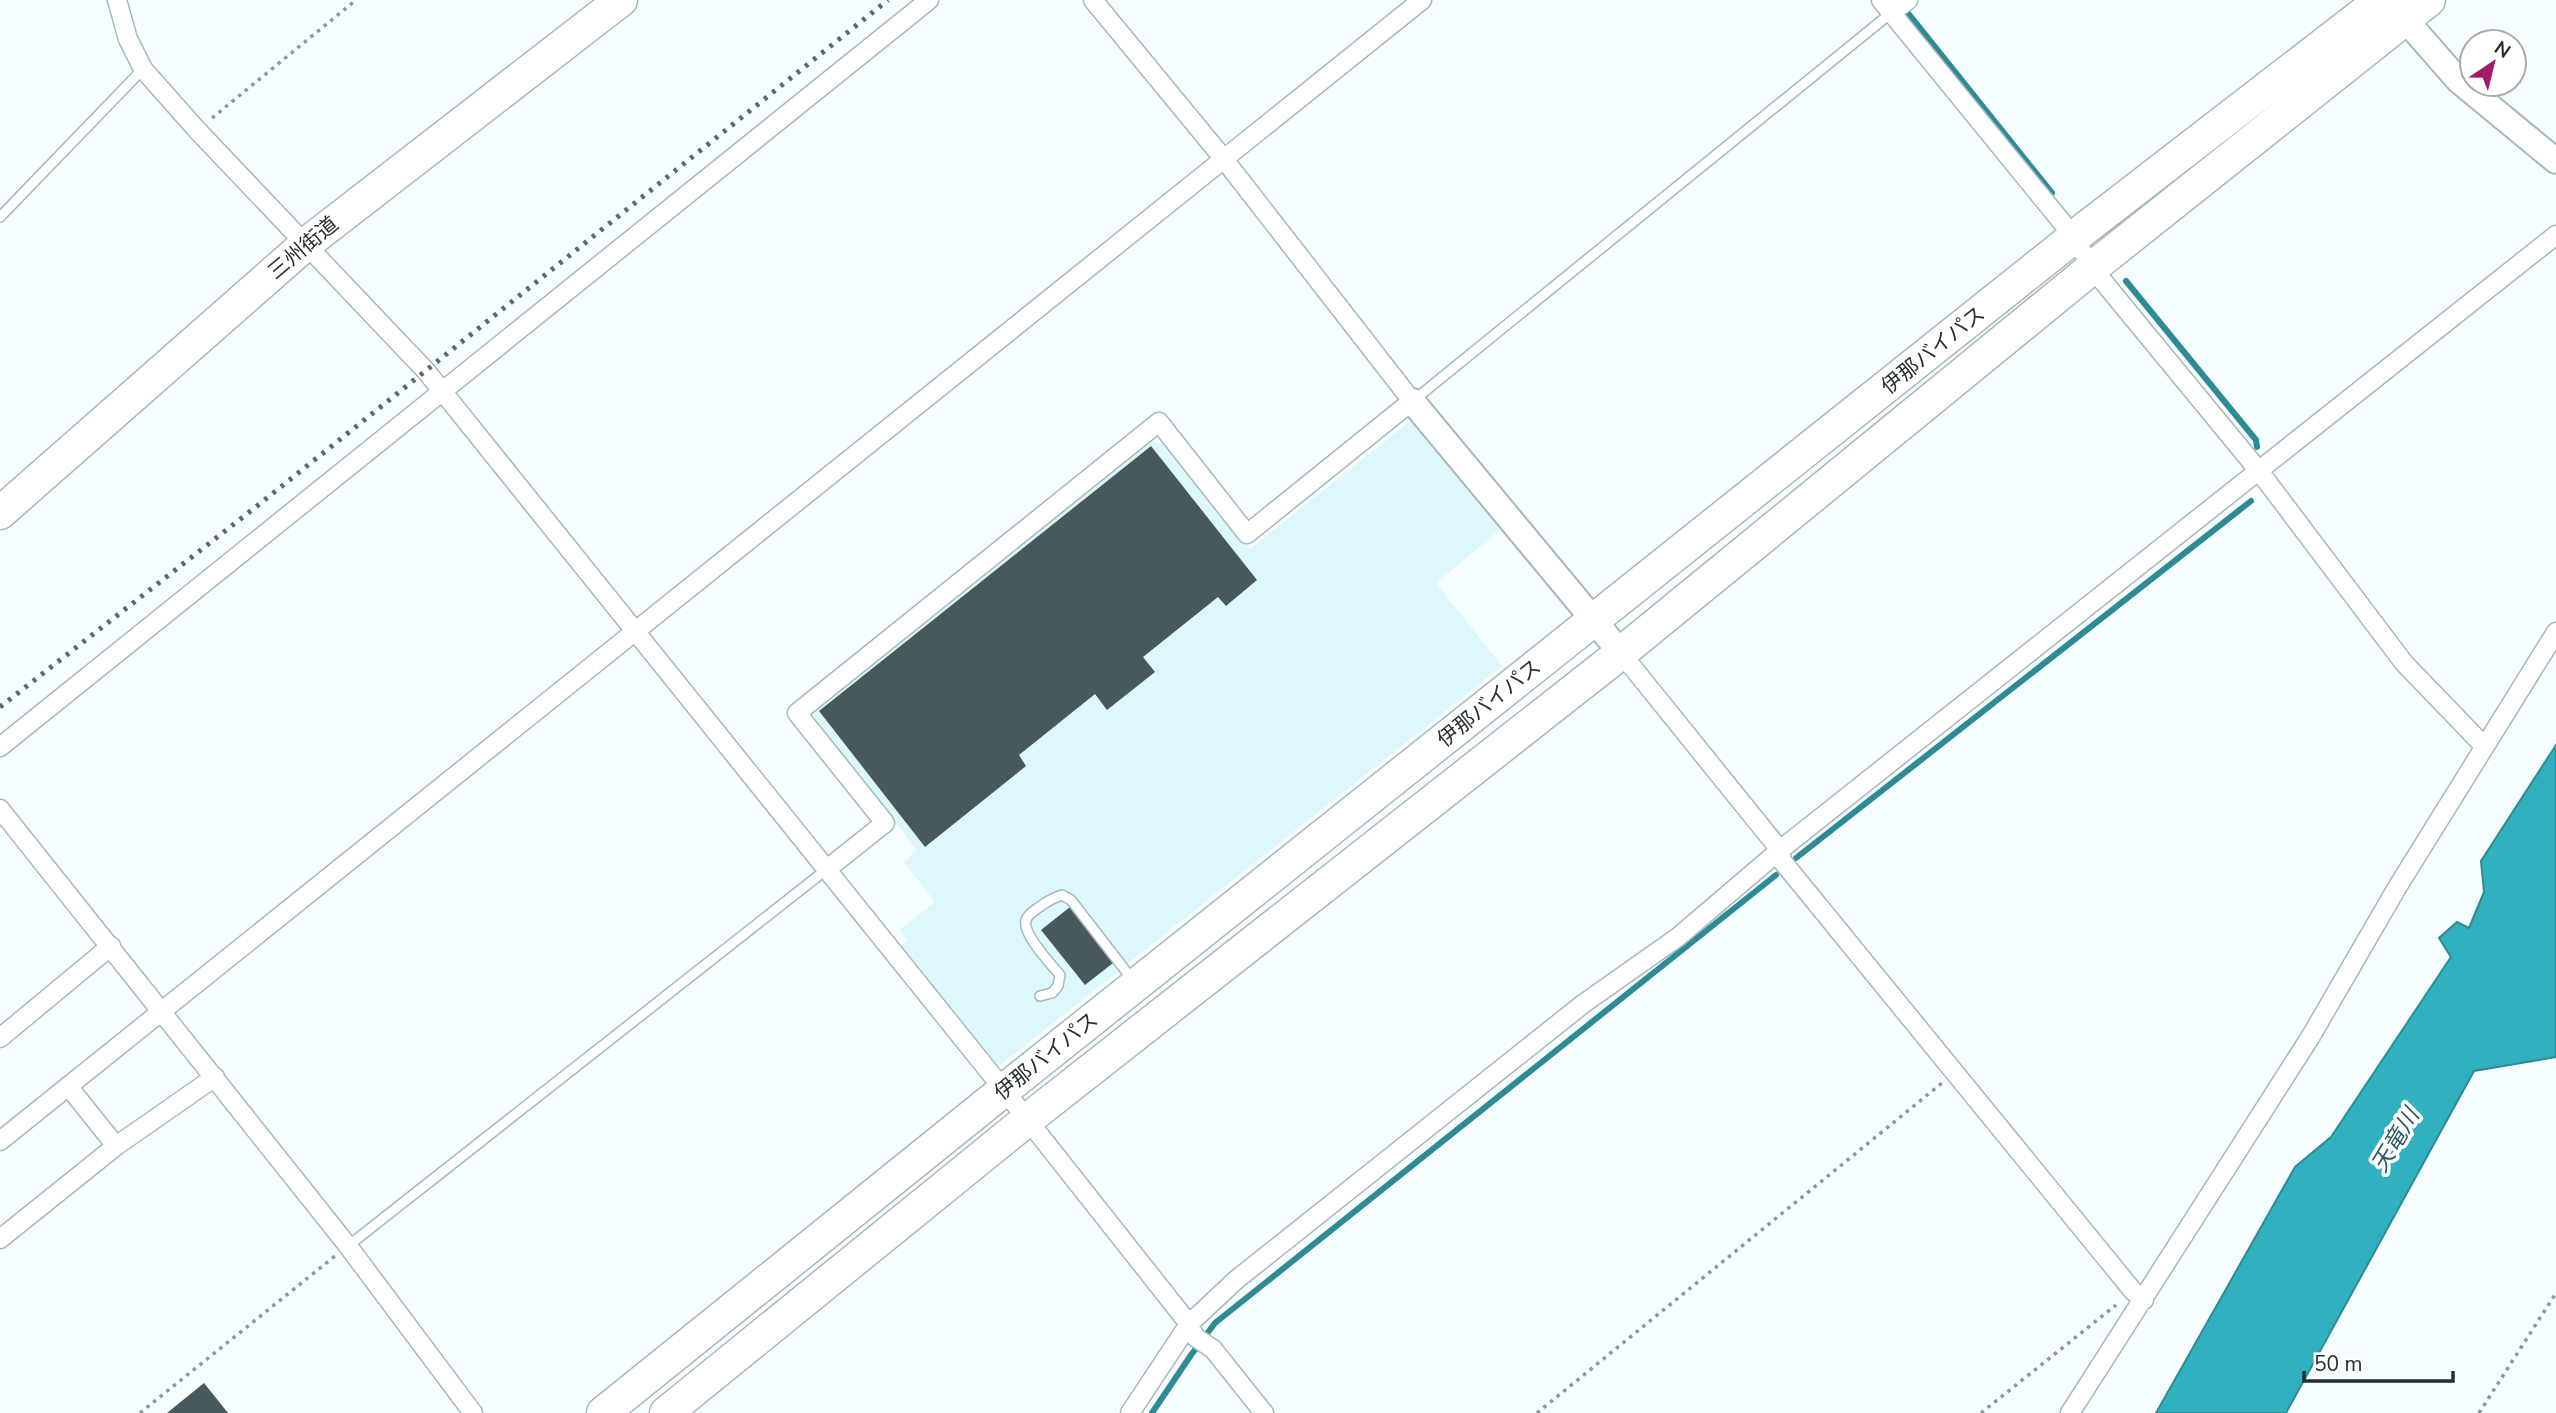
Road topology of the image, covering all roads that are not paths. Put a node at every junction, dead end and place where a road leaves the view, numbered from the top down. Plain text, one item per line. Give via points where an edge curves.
1 (117, 0) edge
2 (621, 0) edge
3 (929, 0) edge
4 (1093, 0) edge
5 (1422, 0) edge
6 (1908, 0) edge
7 (2401, 5) edge
8 (1888, 9) edge
9 (143, 69) junction
10 (1223, 158) junction
11 (2556, 161) edge
12 (0, 216) edge
13 (2556, 235) edge
14 (2074, 237) junction
15 (306, 244) junction
16 (2092, 268) junction
17 (442, 391) junction
18 (1412, 401) junction
19 (2259, 471) junction
20 (0, 513) edge
21 (1592, 621) junction
22 (635, 631) junction
23 (2556, 632) edge
24 (1621, 653) junction
25 (2484, 746) junction
26 (0, 747) edge
27 (0, 809) edge
28 (1780, 850) junction
29 (827, 869) junction
30 (111, 946) junction
31 (1136, 984) junction
32 (1040, 996) dead end
33 (161, 1010) junction
34 (0, 1038) edge
35 (215, 1077) junction
36 (68, 1086) junction
37 (1004, 1090) junction
38 (1027, 1120) junction
39 (0, 1141) edge
40 (116, 1146) junction
41 (0, 1239) edge
42 (348, 1246) junction
43 (2138, 1296) junction
44 (1192, 1331) junction
45 (473, 1413) edge
46 (603, 1413) edge
47 (666, 1413) edge
48 (1130, 1413) edge
49 (1264, 1413) edge
50 (2070, 1413) edge

1 - 9 street
2 - 15 highway, 三州街道
3 - 17 street
4 - 10 street
5 - 10 street
6 - 8 street
7 - 11 street via 2459,81
7 - 14 highway, 伊那バイパス
7 - 16 highway, 伊那バイパス
8 - 14 street
8 - 18 lane
9 - 12 lane
9 - 15 street
10 - 18 street
10 - 22 street
13 - 19 street
14 - 16 street
14 - 21 highway, 伊那バイパス
15 - 17 street
15 - 20 highway, 三州街道
16 - 19 street
16 - 24 highway, 伊那バイパス
17 - 22 street
17 - 26 street
18 - 21 street
18 - 29 street via 1247,534 1159,422 797,713 885,823
19 - 25 street via 2404,663
19 - 28 street
21 - 24 street
21 - 31 highway, 伊那バイパス
22 - 29 street
22 - 33 street
23 - 25 street
24 - 28 street
24 - 38 highway, 伊那バイパス
25 - 43 street via 2311,1036
27 - 30 street
28 - 43 street via 1782,861
28 - 44 street via 1678,937 1583,1004 1236,1280
29 - 37 street
29 - 42 lane
30 - 33 street
30 - 34 street
31 - 32 lane via 1072,900 1062,895 1050,899 1026,920 1030,937 1060,975 1052,993
31 - 37 highway, 伊那バイパス
33 - 35 street
33 - 36 street
35 - 40 street
35 - 42 street
36 - 39 street
36 - 40 street
37 - 38 street
37 - 46 highway, 伊那バイパス
38 - 44 street
38 - 47 highway, 伊那バイパス
40 - 41 street
42 - 45 street
43 - 50 street
44 - 48 street
44 - 49 street via 1213,1349

